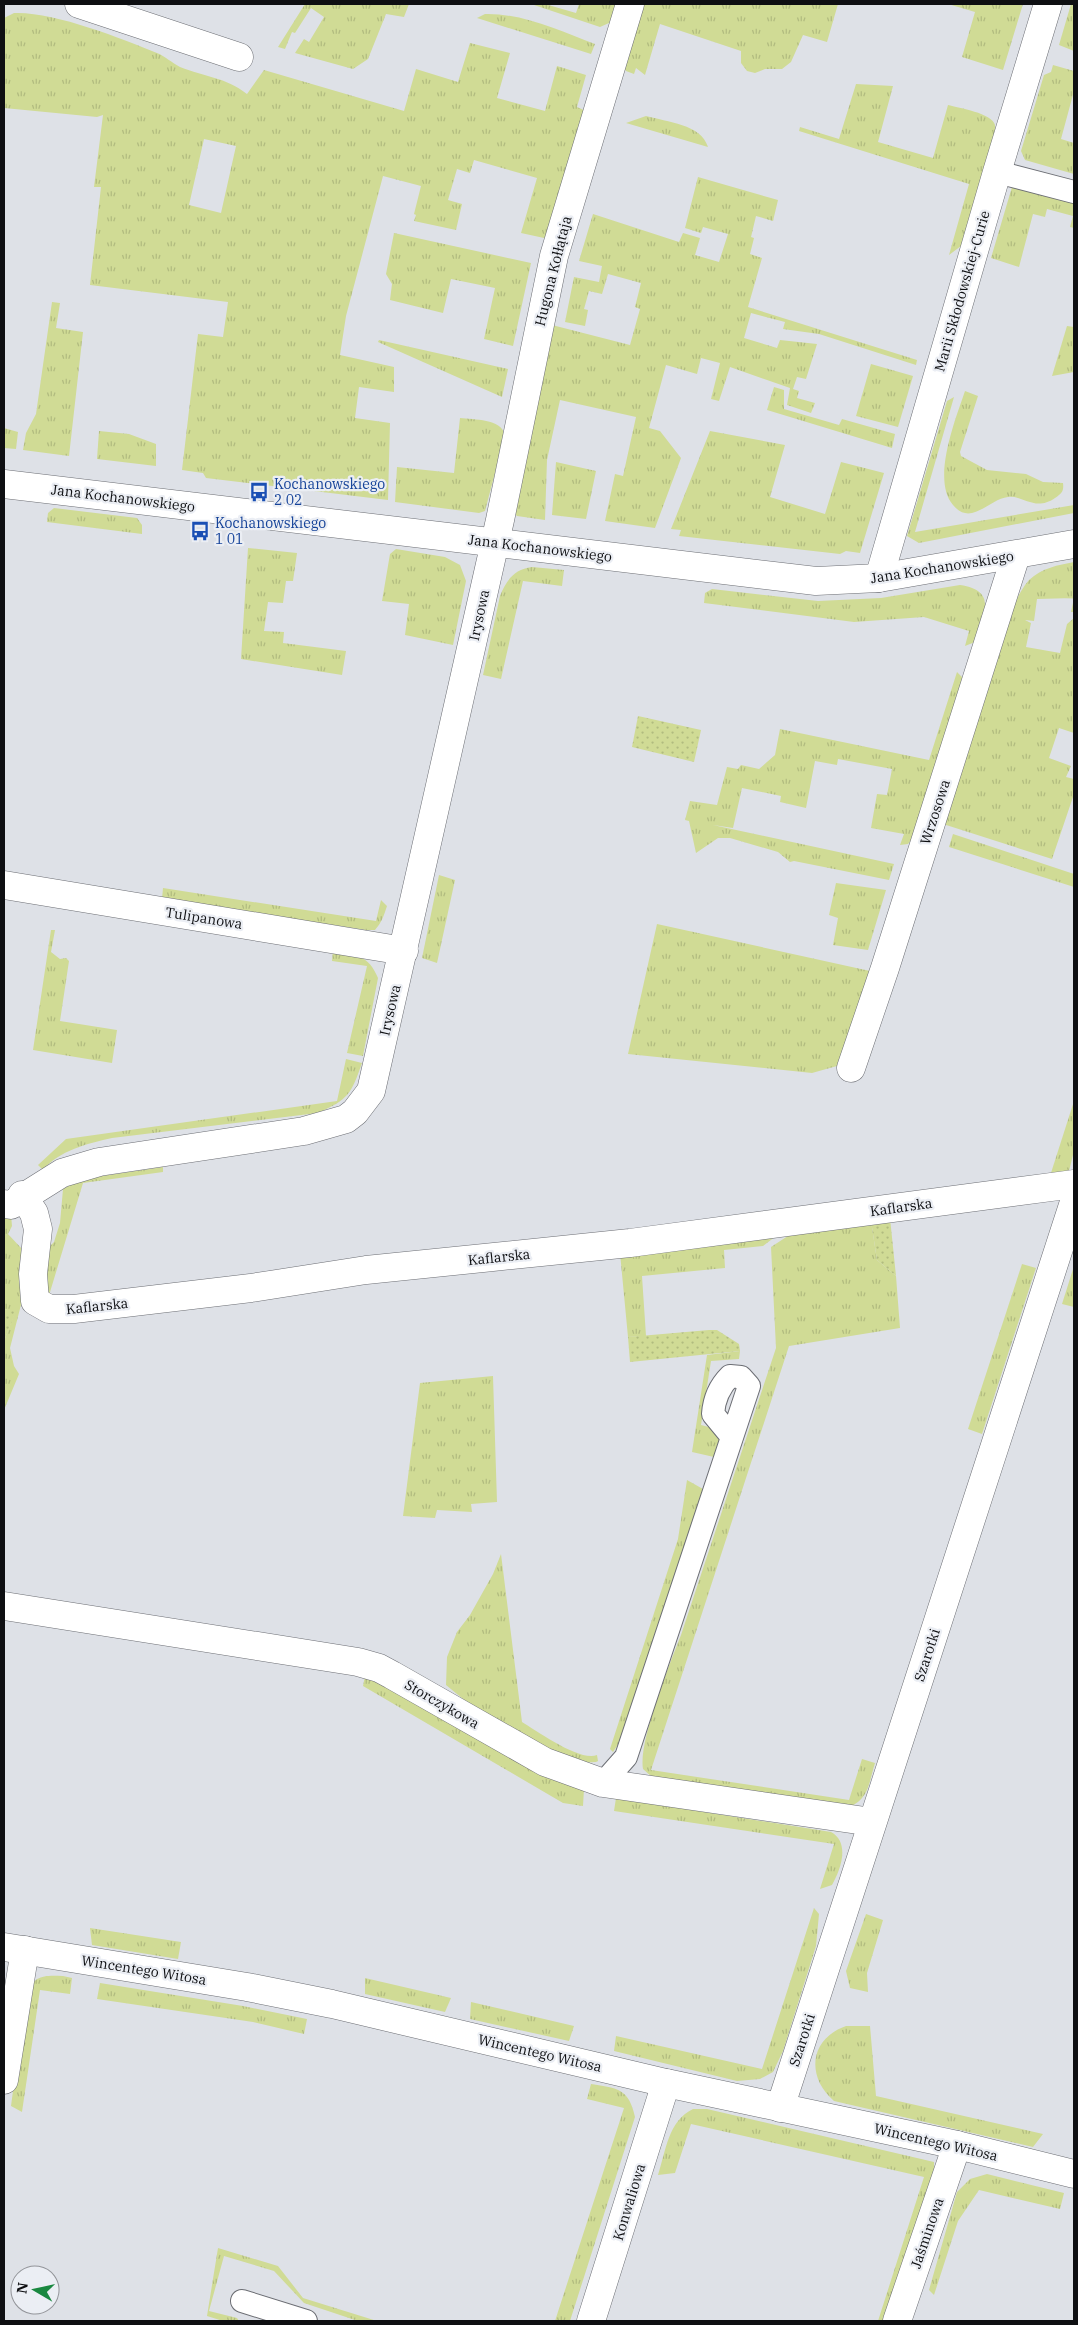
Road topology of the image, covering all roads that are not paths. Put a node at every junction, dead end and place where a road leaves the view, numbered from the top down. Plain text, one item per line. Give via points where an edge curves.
1 (79, 4) edge
2 (630, 4) edge
3 (1048, 4) edge
4 (240, 57) dead end
5 (997, 172) junction
6 (1074, 192) edge
7 (4, 484) edge
8 (495, 543) junction
9 (1074, 544) edge
10 (1016, 555) junction
11 (879, 578) junction
12 (4, 885) edge
13 (404, 951) junction
14 (852, 1068) dead end
15 (1074, 1184) edge
16 (13, 1200) edge
17 (1074, 1202) edge
18 (732, 1437) dead end
19 (4, 1606) edge
20 (603, 1783) junction
21 (872, 1822) junction
22 (14, 1949) edge
23 (4, 2080) edge
24 (666, 2083) junction
25 (780, 2108) junction
26 (957, 2145) junction
27 (1074, 2174) edge
28 (242, 2301) dead end
29 (306, 2321) edge
30 (591, 2321) edge
31 (897, 2321) edge

1 - 4 street
2 - 8 street, Hugona Kołłątaja via 554,256
3 - 5 street, Marii Skłodowskiej-Curie
5 - 6 lane
5 - 11 street, Marii Skłodowskiej-Curie
7 - 8 street, Jana Kochanowskiego
8 - 11 street, Jana Kochanowskiego via 816,581
8 - 13 street, Irysowa
9 - 10 street, Jana Kochanowskiego
10 - 11 street, Jana Kochanowskiego
10 - 14 street, Wrzosowa
12 - 13 street, Tulipanowa
13 - 16 street, Irysowa via 371,1091 346,1119 304,1131 99,1162 62,1172
15 - 16 street, Kaflarska via 630,1243 366,1270 251,1288 49,1310 35,1301 33,1274 38,1229 34,1213
17 - 21 street, Szarotki
18 - 20 lane via 626,1757
19 - 20 street, Storczykowa via 305,1652 379,1668 545,1762
20 - 21 street, Storczykowa
21 - 25 street, Szarotki
22 - 23 street
22 - 24 street, Wincentego Witosa via 332,2004
24 - 25 street, Wincentego Witosa
24 - 30 street, Konwaliowa
25 - 26 street, Wincentego Witosa
26 - 27 street, Wincentego Witosa
26 - 31 street, Jaśminowa
28 - 29 lane

